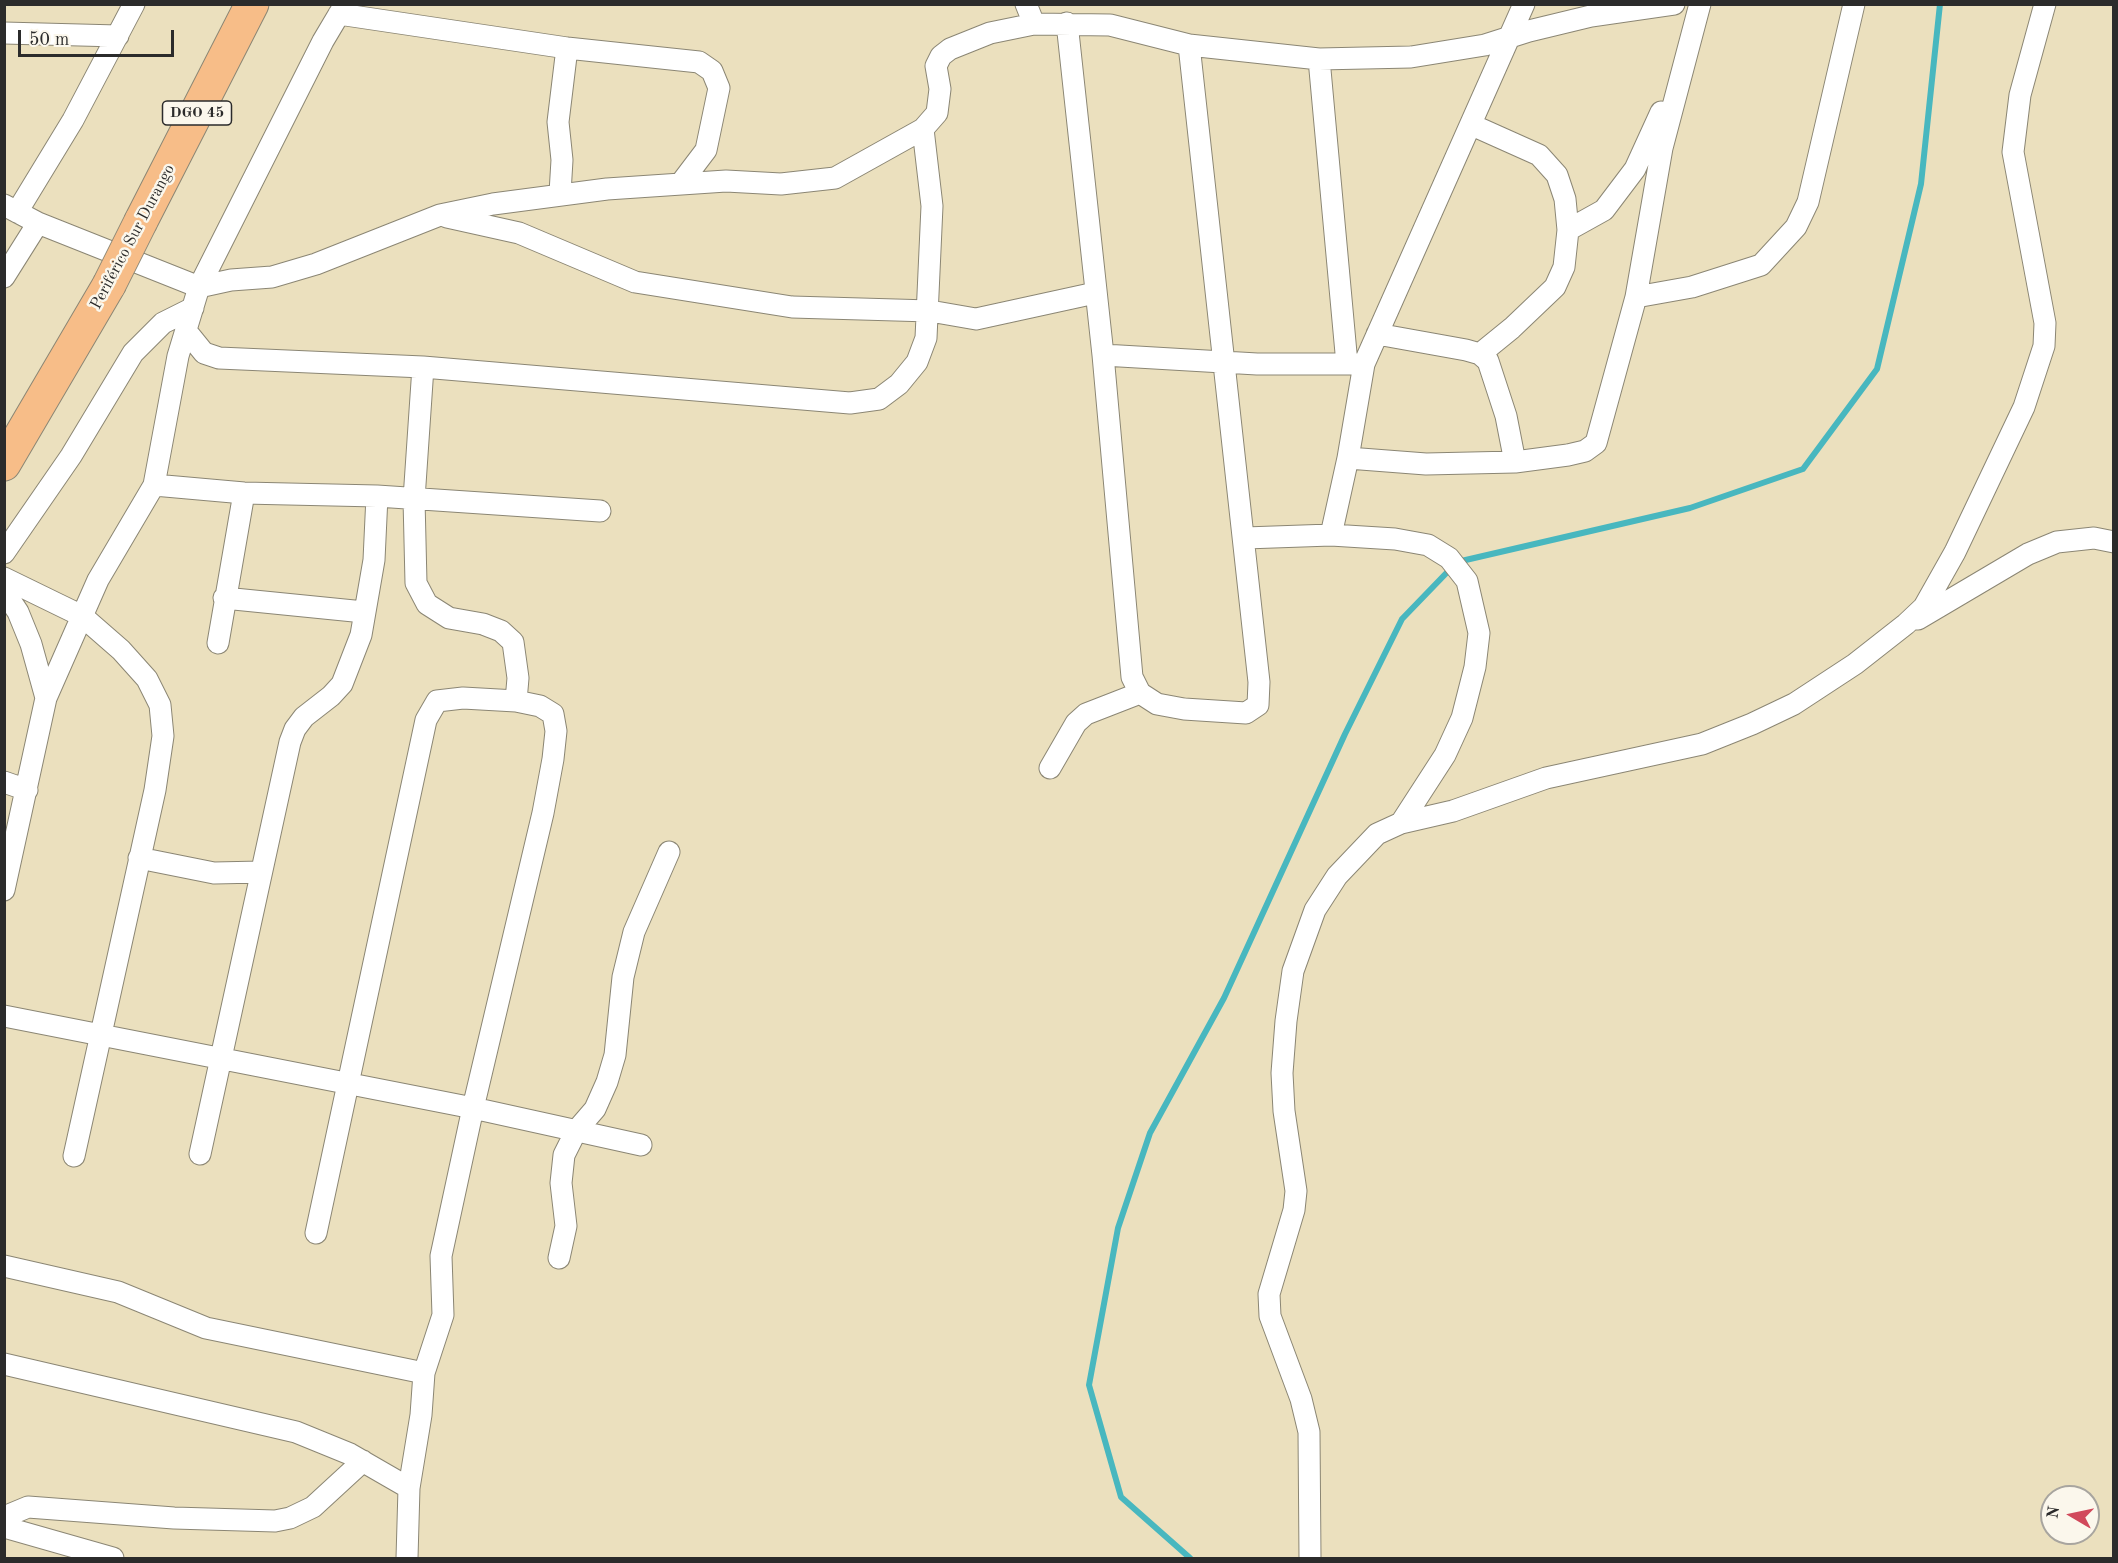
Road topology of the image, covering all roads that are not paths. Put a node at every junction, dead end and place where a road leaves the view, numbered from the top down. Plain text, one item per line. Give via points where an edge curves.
1 (134, 4) edge
2 (252, 4) edge
3 (1026, 4) edge
4 (1524, 4) edge
5 (1674, 4) edge
6 (1700, 4) edge
7 (1854, 4) edge
8 (2045, 4) edge
9 (342, 9) edge
10 (1067, 23) junction
11 (1034, 24) junction
12 (4, 33) edge
13 (118, 36) junction
14 (1512, 36) junction
15 (1189, 45) junction
16 (567, 48) junction
17 (1319, 59) junction
18 (1683, 66) junction
19 (1472, 125) junction
20 (923, 129) junction
21 (681, 183) junction
22 (560, 193) junction
23 (11, 208) edge
24 (440, 216) junction
25 (38, 223) junction
26 (1568, 230) junction
27 (4, 277) edge
28 (199, 287) junction
29 (1095, 293) junction
30 (1636, 297) junction
31 (193, 308) junction
32 (930, 311) junction
33 (187, 332) junction
34 (1377, 334) junction
35 (1480, 354) junction
36 (1103, 355) junction
37 (1223, 361) junction
38 (1356, 364) junction
39 (423, 367) junction
40 (1348, 458) junction
41 (1515, 462) junction
42 (4, 464) edge
43 (154, 485) junction
44 (244, 493) junction
45 (377, 496) junction
46 (414, 499) junction
47 (600, 511) dead end
48 (1330, 535) junction
49 (1245, 538) junction
50 (2114, 542) edge
51 (4, 553) edge
52 (4, 578) edge
53 (4, 591) edge
54 (224, 598) junction
55 (364, 612) junction
56 (82, 616) junction
57 (1906, 624) junction
58 (218, 643) dead end
59 (1140, 693) junction
60 (46, 698) junction
61 (516, 701) junction
62 (1050, 768) dead end
63 (4, 782) edge
64 (27, 790) junction
65 (1401, 823) junction
66 (669, 852) dead end
67 (139, 858) junction
68 (261, 872) junction
69 (4, 890) edge
70 (4, 1016) edge
71 (99, 1035) junction
72 (220, 1058) junction
73 (349, 1084) junction
74 (472, 1108) junction
75 (576, 1131) junction
76 (640, 1146) dead end
77 (200, 1154) dead end
78 (74, 1156) dead end
79 (316, 1233) dead end
80 (559, 1258) dead end
81 (4, 1266) edge
82 (4, 1364) edge
83 (424, 1373) junction
84 (363, 1461) junction
85 (409, 1488) junction
86 (4, 1517) edge
87 (4, 1527) edge
88 (46, 1549) edge
89 (112, 1558) edge
90 (406, 1558) edge
91 (1310, 1558) edge

1 - 13 street
2 - 42 highway, Periférico Sur Durango / DGO 45, bridge via 109,285
3 - 11 street
4 - 14 street
5 - 14 street via 1592,16
6 - 18 street
7 - 30 street via 1808,202 1796,227 1761,265 1692,287
8 - 57 street via 2020,95 2013,152 2045,323 2044,346 2024,407 1955,552 1929,600
9 - 16 street
9 - 28 street
10 - 11 street
10 - 15 street via 1110,25
10 - 29 street
11 - 20 street via 963,42 941,56 936,66 940,89 937,113
12 - 13 street
13 - 23 street via 73,120
14 - 17 street via 1485,45 1411,57
14 - 19 street
15 - 17 street
15 - 37 street
16 - 21 street via 699,62 712,71 719,88 706,150
16 - 22 street via 558,123
17 - 38 street
18 - 26 street via 1635,169 1604,210
18 - 30 street via 1662,147
19 - 26 street via 1539,155 1557,176 1565,199
19 - 34 street
20 - 21 street via 835,178 781,183
20 - 32 street via 932,206
21 - 22 street
22 - 24 street
23 - 25 street
24 - 28 street via 272,277 231,279
24 - 32 street via 519,233 636,282 792,307
25 - 27 street
25 - 28 street
26 - 35 street via 1564,267 1555,287
28 - 31 street
29 - 32 street via 976,319
29 - 36 street
30 - 41 street via 1596,443 1585,451 1568,455
31 - 33 street
31 - 51 street via 163,323 133,353 71,456
32 - 39 street via 917,362 899,384 879,399 850,403
33 - 39 street via 204,353 219,358
33 - 43 street via 178,356
34 - 35 street
34 - 38 street
35 - 41 street via 1493,373
36 - 37 street
36 - 59 street via 1127,648 1132,677
37 - 38 street
37 - 49 street
38 - 40 street
39 - 46 street
40 - 41 street via 1426,464
40 - 48 street
43 - 44 street
43 - 56 street via 116,546
44 - 45 street
44 - 54 street
45 - 46 street
45 - 55 street via 374,560
46 - 47 street
46 - 61 street via 416,583 427,604 449,618 483,624 501,631 513,642 518,678
48 - 49 street
48 - 65 street via 1428,545 1449,558 1467,581 1476,609 1479,633 1475,667 1462,718 1445,755
49 - 59 street via 1258,705 1246,713 1184,709 1157,704
50 - 57 street via 2094,538 2057,542 2028,554
52 - 56 street
53 - 60 street via 31,644
54 - 55 street
54 - 58 street
55 - 68 street via 361,635 342,684 295,729
56 - 60 street
56 - 67 street via 147,679 160,705 163,736
57 - 65 street via 1794,704 1702,744 1546,778 1453,811
59 - 62 street via 1086,714 1076,723
60 - 64 street
61 - 73 street via 463,698 437,701 431,709 420,738
61 - 74 street via 540,706 553,714 556,731 543,813
63 - 64 street
64 - 69 street
65 - 91 street via 1377,834 1359,851 1315,910 1293,971 1286,1021 1284,1111 1296,1191 1269,1294 1270,1316 1309,1432
66 - 75 street via 634,932 623,977 615,1055 607,1082 595,1109
67 - 68 street via 214,873
67 - 71 street
68 - 72 street
70 - 71 street
71 - 72 street
71 - 78 street
72 - 73 street
72 - 77 street
73 - 74 street
73 - 79 street
74 - 75 street
74 - 83 street via 441,1256 443,1315
75 - 76 street
75 - 80 street via 564,1155 561,1183 566,1226
81 - 83 street via 118,1292 206,1328
82 - 84 street via 296,1432
83 - 85 street
84 - 85 street
84 - 86 street via 314,1507 274,1521 28,1507
85 - 90 street
87 - 88 street
88 - 89 street

